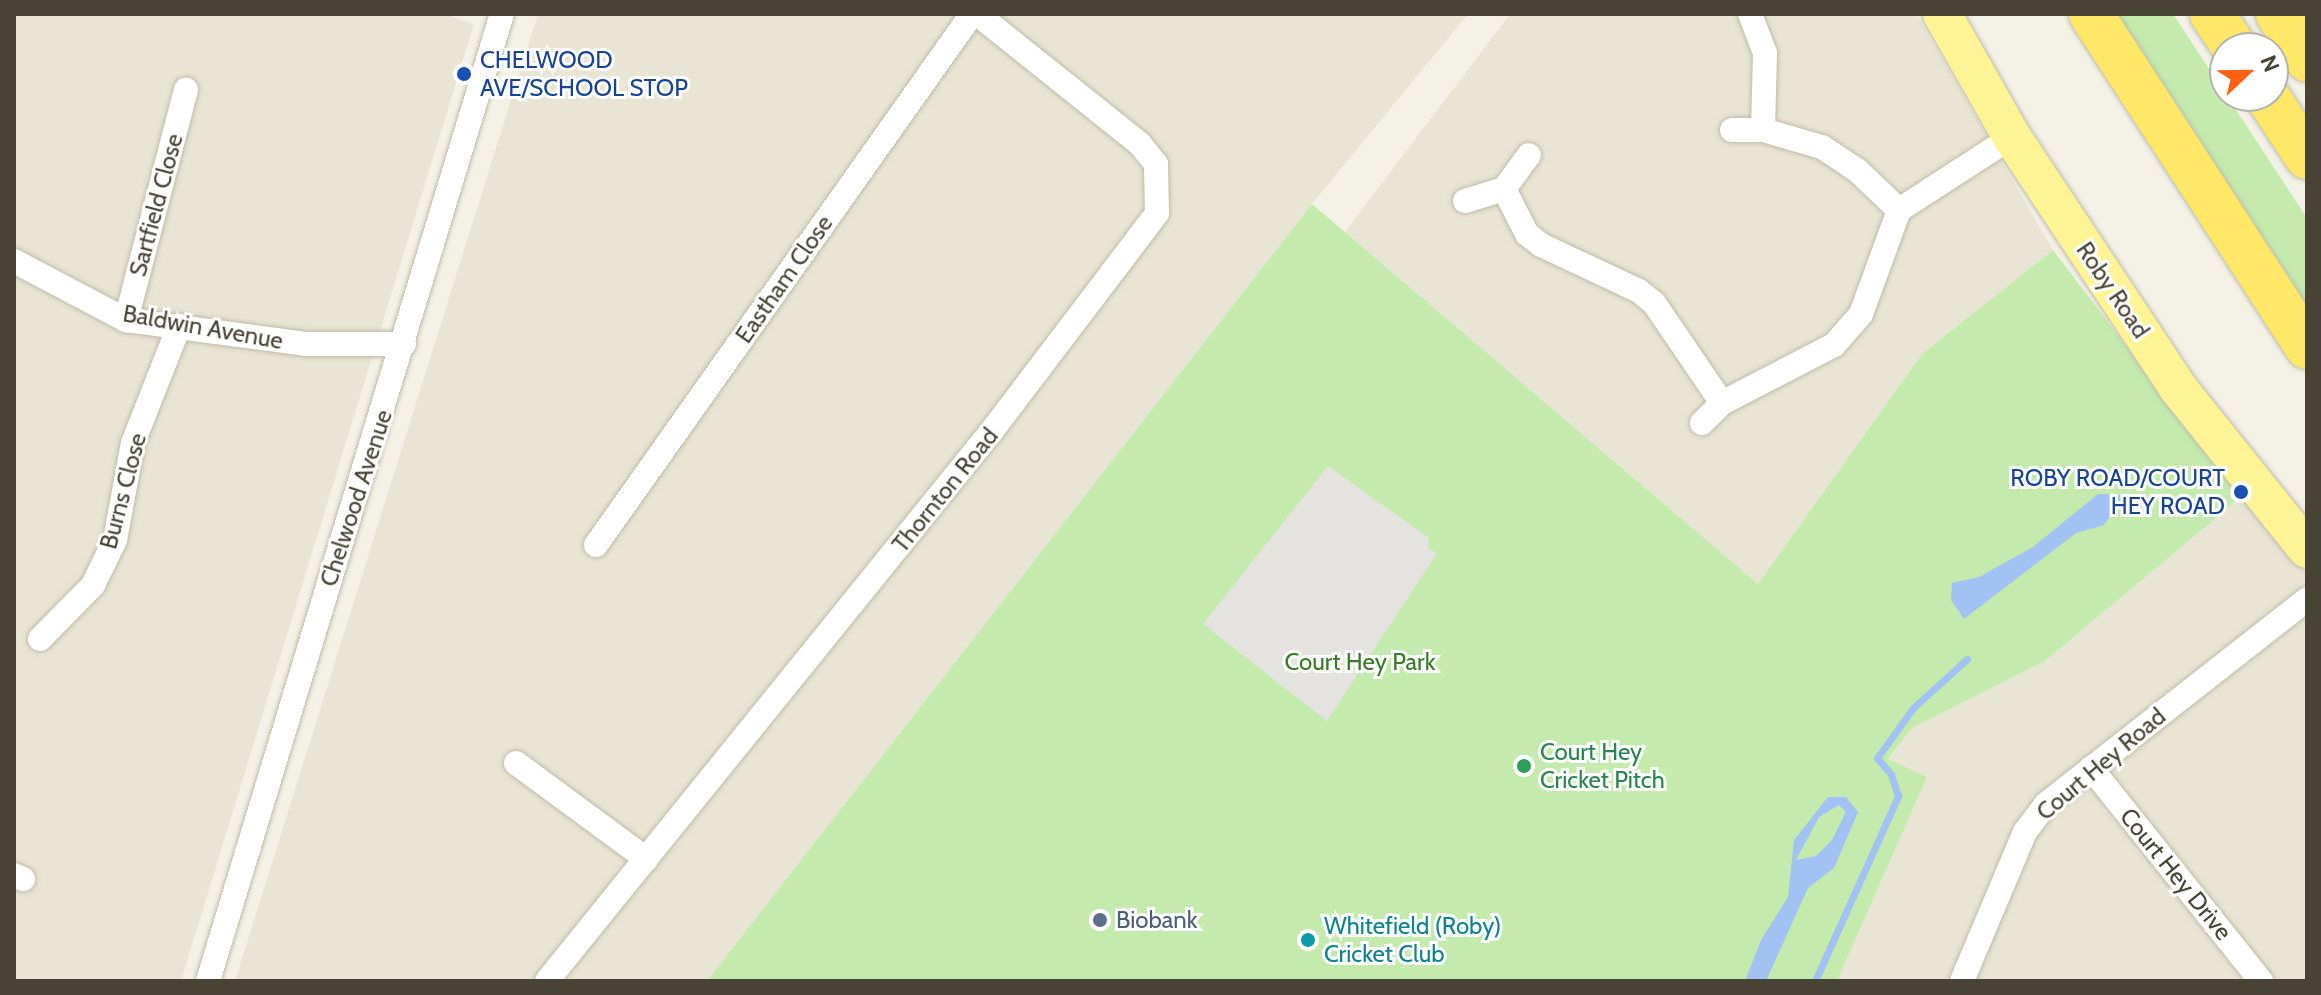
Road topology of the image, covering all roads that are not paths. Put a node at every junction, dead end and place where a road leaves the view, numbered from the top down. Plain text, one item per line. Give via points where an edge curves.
1 (502, 14) edge
2 (974, 14) edge
3 (1750, 14) edge
4 (1942, 14) edge
5 (2091, 14) edge
6 (2212, 14) edge
7 (2278, 14) edge
8 (2224, 32) edge
9 (2307, 59) edge
10 (186, 90) dead end
11 (2277, 112) edge
12 (1732, 130) dead end
13 (1763, 130) junction
14 (2012, 137) junction
15 (1529, 155) dead end
16 (2307, 157) edge
17 (1504, 189) junction
18 (1465, 201) dead end
19 (1899, 210) junction
20 (14, 261) edge
21 (126, 320) junction
22 (179, 326) junction
23 (404, 344) junction
24 (2307, 347) edge
25 (1722, 403) junction
26 (1702, 423) dead end
27 (596, 545) dead end
28 (2307, 549) edge
29 (2307, 599) edge
30 (40, 639) dead end
31 (516, 763) dead end
32 (2091, 768) junction
33 (646, 859) junction
34 (208, 981) edge
35 (547, 981) edge
36 (1962, 981) edge
37 (2261, 981) edge

1 - 23 street, Chelwood Avenue
2 - 27 street, Eastham Close
2 - 33 street, Thornton Road via 1140,144 1156,164 1157,213 994,428
3 - 13 street via 1765,53
4 - 14 main road, Roby Road
5 - 24 highway
6 - 8 highway
7 - 9 highway
10 - 21 street, Sartfield Close
11 - 16 highway
12 - 13 street
13 - 19 street via 1822,147
14 - 19 street
14 - 28 main road, Roby Road via 2178,388
15 - 17 street
17 - 18 street
17 - 25 street via 1527,234 1541,245 1654,303
19 - 25 street via 1861,314 1834,345
20 - 21 street, Baldwin Avenue
21 - 22 street, Baldwin Avenue
22 - 23 street, Baldwin Avenue via 307,344
22 - 30 street, Burns Close via 133,443 115,540 93,585
23 - 34 street, Chelwood Avenue
25 - 26 street
29 - 32 street, Court Hey Road
31 - 33 street
32 - 36 street, Court Hey Road via 2046,804 2025,832
32 - 37 street, Court Hey Drive
33 - 35 street, Thornton Road

